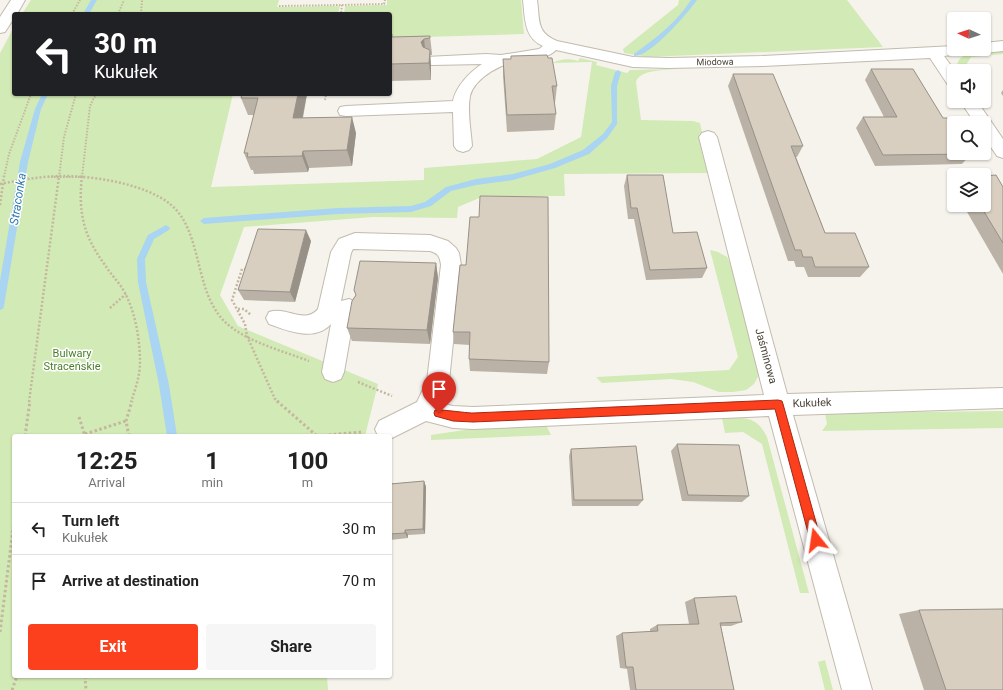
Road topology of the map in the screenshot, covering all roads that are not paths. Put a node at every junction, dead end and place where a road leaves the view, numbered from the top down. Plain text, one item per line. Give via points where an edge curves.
1 (18, 0) edge
2 (530, 0) edge
3 (0, 29) edge
4 (554, 45) junction
5 (1003, 46) edge
6 (991, 47) edge
7 (947, 52) edge
8 (934, 53) junction
9 (432, 60) dead end
10 (502, 60) junction
11 (947, 71) edge
12 (461, 106) junction
13 (346, 111) dead end
14 (991, 134) edge
15 (708, 137) dead end
16 (463, 146) dead end
17 (1003, 152) edge
18 (349, 308) edge
19 (277, 318) dead end
20 (333, 372) road end
21 (1003, 398) edge
22 (778, 404) junction
23 (425, 410) junction
24 (387, 429) road end
25 (857, 690) edge

1 - 3 street
2 - 4 street, Miodowa via 534,31 541,40
4 - 8 street, Miodowa via 643,63 778,61
4 - 10 street via 543,54
5 - 6 street
7 - 8 street, Miodowa
8 - 11 street
9 - 10 street
10 - 12 street via 491,64 478,74 462,93
12 - 13 street
12 - 16 street
14 - 17 street
15 - 22 street, Jaśminowa
18 - 20 street via 345,308
19 - 23 street via 305,326 320,322 328,312 341,252 346,244 430,243 441,246 449,253 451,266 438,381
21 - 22 street, Kukułek
22 - 23 street, Kukułek via 473,418 453,417
22 - 25 street, Jaśminowa
23 - 24 street

